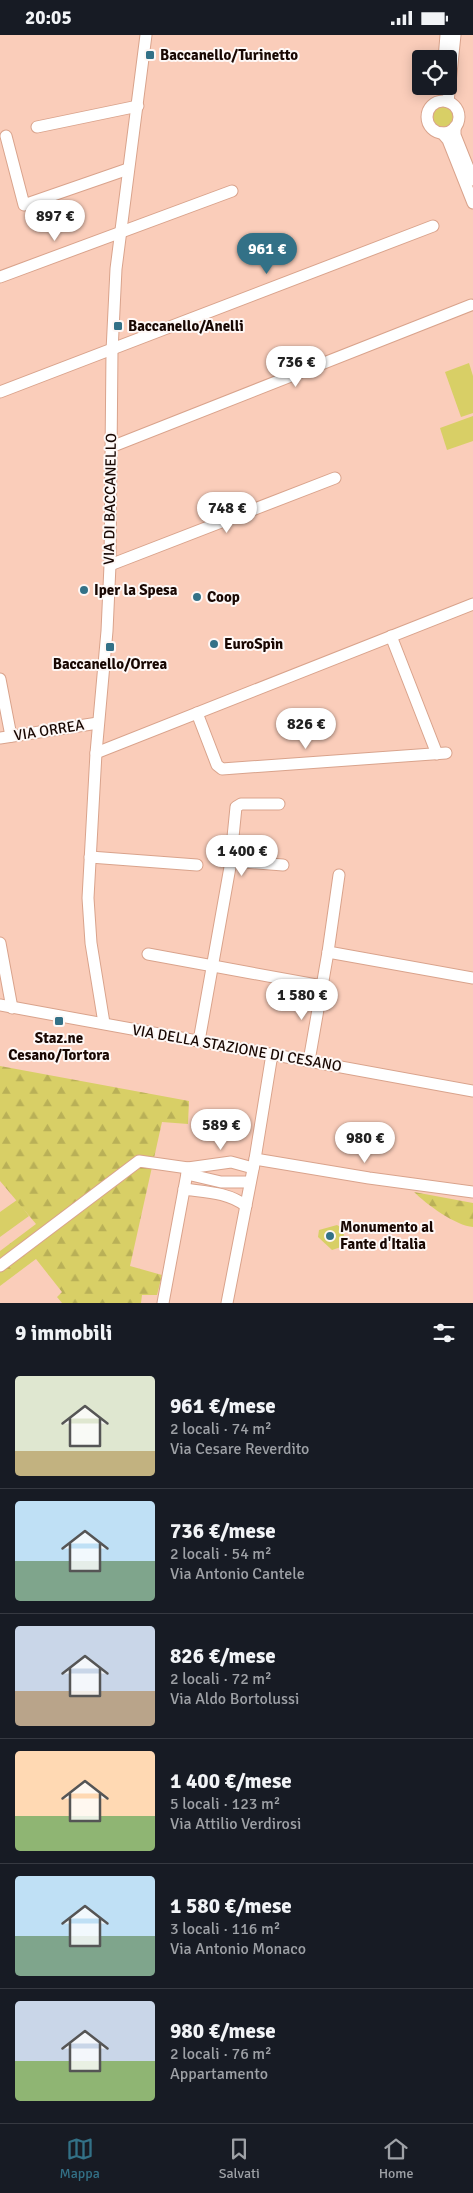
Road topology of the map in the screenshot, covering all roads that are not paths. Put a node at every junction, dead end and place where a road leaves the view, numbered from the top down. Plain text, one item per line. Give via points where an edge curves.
1 (146, 35) edge
2 (446, 35) edge
3 (455, 35) edge
4 (445, 50) edge
5 (443, 95) edge
6 (444, 101) junction
7 (138, 106) junction
8 (36, 127) dead end
9 (455, 127) junction
10 (442, 133) junction
11 (6, 137) dead end
12 (128, 169) junction
13 (471, 185) edge
14 (232, 191) dead end
15 (473, 203) edge
16 (433, 226) dead end
17 (119, 234) junction
18 (0, 277) edge
19 (471, 305) dead end
20 (112, 351) junction
21 (0, 393) edge
22 (111, 447) junction
23 (335, 478) dead end
24 (110, 565) junction
25 (473, 604) edge
26 (391, 636) junction
27 (0, 679) edge
28 (197, 713) junction
29 (98, 723) junction
30 (5, 737) edge
31 (96, 753) junction
32 (279, 804) dead end
33 (90, 857) junction
34 (231, 861) junction
35 (198, 865) dead end
36 (283, 865) dead end
37 (339, 875) dead end
38 (0, 943) edge
39 (328, 952) junction
40 (148, 954) dead end
41 (213, 966) junction
42 (473, 978) edge
43 (322, 986) junction
44 (0, 1005) edge
45 (12, 1008) junction
46 (104, 1023) junction
47 (198, 1041) junction
48 (272, 1054) junction
49 (309, 1061) junction
50 (473, 1091) edge
51 (254, 1163) junction
52 (187, 1171) junction
53 (250, 1182) junction
54 (184, 1189) junction
55 (473, 1192) edge
56 (246, 1206) junction
57 (0, 1266) edge
58 (163, 1303) edge
59 (227, 1303) edge

1 - 7 street, VIA DI BACCANELLO
2 - 4 street
3 - 6 street
5 - 6 street
6 - 9 street via 458,112
6 - 10 street via 429,108 426,117 430,127
7 - 8 street
7 - 12 street, VIA DI BACCANELLO
9 - 10 street
9 - 13 street
10 - 13 street
11 - 12 street via 24,205
12 - 17 street, VIA DI BACCANELLO
13 - 15 street
14 - 17 street
16 - 20 street
17 - 18 street
17 - 20 street, VIA DI BACCANELLO
19 - 22 street
20 - 21 street
20 - 22 street, VIA DI BACCANELLO
22 - 24 street, VIA DI BACCANELLO
23 - 24 street
24 - 29 street, VIA DI BACCANELLO
25 - 26 street
26 - 28 street
26 - 28 street via 442,754 222,769 217,765
27 - 30 street
28 - 31 street
29 - 30 street, VIA ORREA
29 - 31 street, VIA DI BACCANELLO
31 - 33 street, VIA DI BACCANELLO
32 - 34 street via 237,806
33 - 35 street
33 - 46 street, VIA DI BACCANELLO via 88,917
34 - 36 street
34 - 41 street
37 - 39 street
38 - 45 street
39 - 42 street
39 - 43 street
40 - 41 street
41 - 43 street
41 - 47 street
43 - 49 street
44 - 45 street, VIA DELLA STAZIONE DI CESANO
45 - 46 street, VIA DELLA STAZIONE DI CESANO
46 - 47 street, VIA DELLA STAZIONE DI CESANO
47 - 48 street, VIA DELLA STAZIONE DI CESANO
48 - 49 street, VIA DELLA STAZIONE DI CESANO
48 - 51 street
49 - 50 street, VIA DELLA STAZIONE DI CESANO
51 - 52 street via 231,1162
51 - 53 street
51 - 55 street
52 - 53 street via 221,1182
52 - 54 street
52 - 57 street via 138,1161
53 - 56 street
54 - 56 street via 224,1195
54 - 58 street
56 - 59 street

